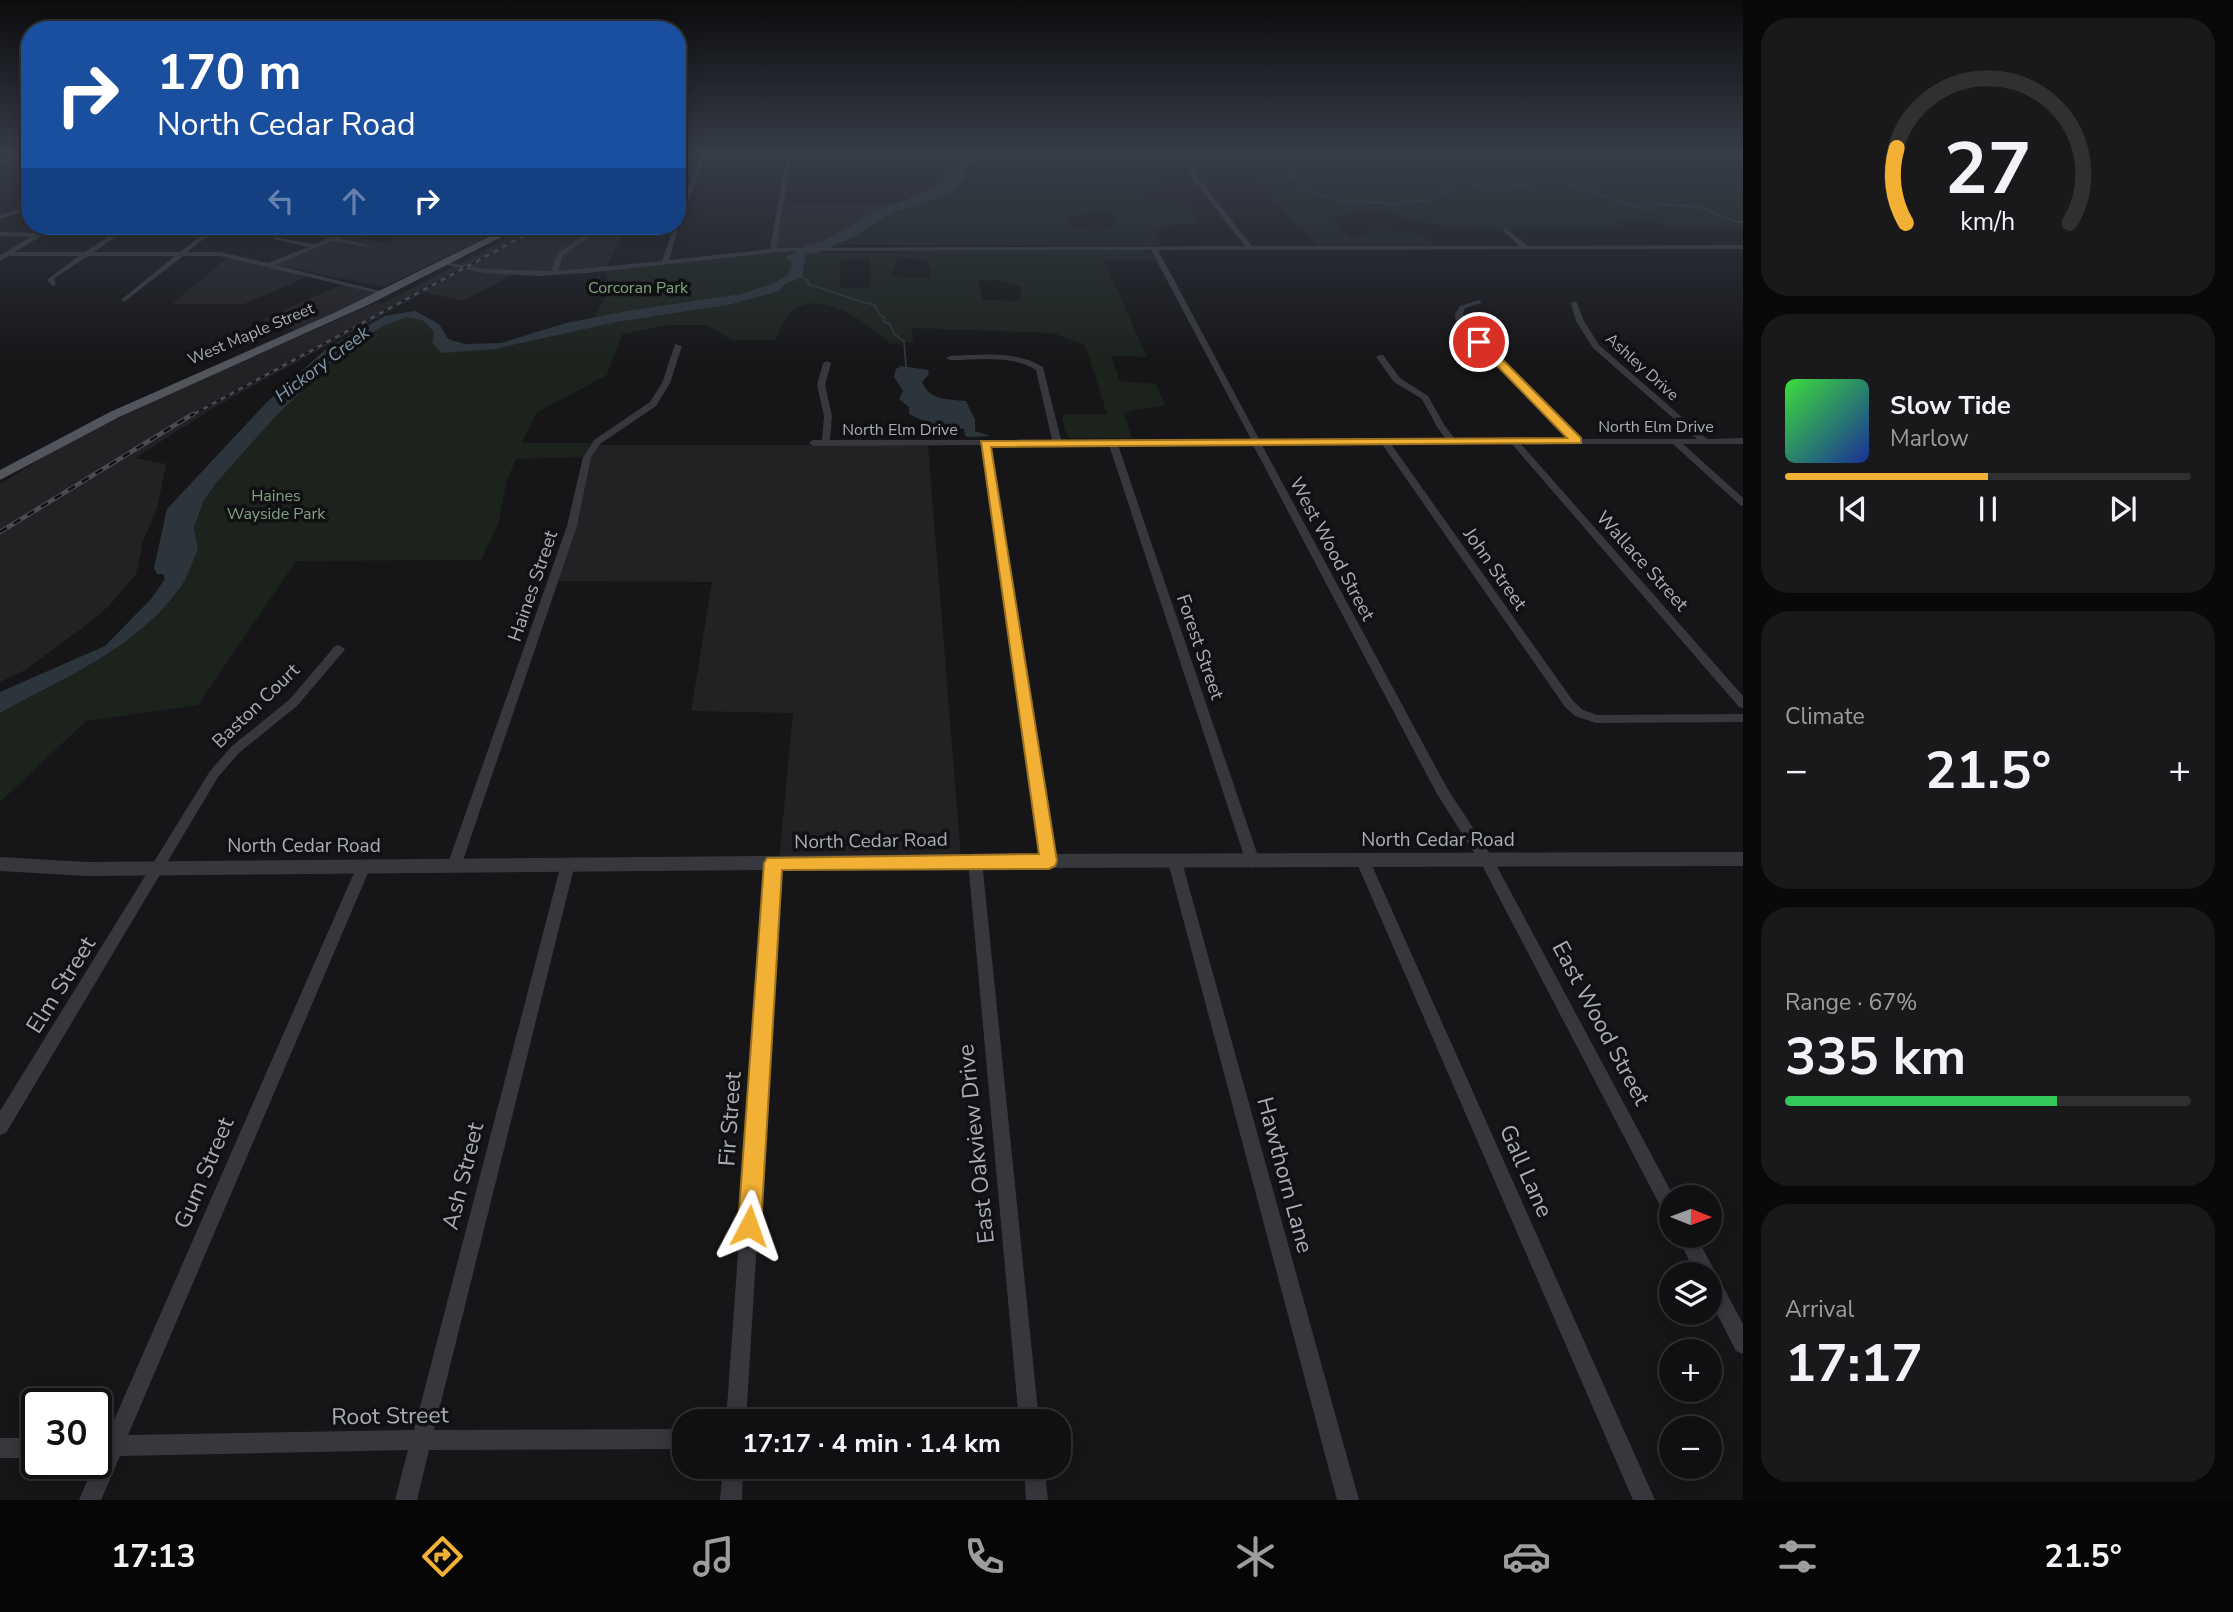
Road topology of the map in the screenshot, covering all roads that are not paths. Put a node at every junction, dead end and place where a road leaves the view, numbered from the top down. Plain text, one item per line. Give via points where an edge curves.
1 (778, 224) edge
2 (1231, 224) edge
3 (1505, 230) dead end
4 (0, 233) edge
5 (21, 234) edge
6 (38, 235) edge
7 (115, 235) edge
8 (205, 235) edge
9 (337, 235) edge
10 (500, 235) edge
11 (588, 235) edge
12 (674, 235) edge
13 (276, 238) dead end
14 (331, 239) junction
15 (314, 246) junction
16 (366, 246) dead end
17 (1526, 247) junction
18 (1743, 247) edge
19 (1250, 248) junction
20 (1154, 249) junction
21 (773, 250) junction
22 (182, 253) junction
23 (87, 254) junction
24 (4, 256) edge
25 (665, 262) junction
26 (444, 264) junction
27 (270, 265) junction
28 (554, 273) junction
29 (52, 284) dead end
30 (385, 293) junction
31 (124, 300) dead end
32 (1479, 302) dead end
33 (1574, 303) dead end
34 (678, 346) dead end
35 (1380, 357) dead end
36 (950, 358) dead end
37 (827, 363) dead end
38 (1452, 441) junction
39 (1514, 441) junction
40 (1577, 441) junction
41 (1705, 441) junction
42 (1743, 441) edge
43 (1385, 442) junction
44 (1676, 442) junction
45 (813, 443) dead end
46 (826, 443) junction
47 (1057, 443) junction
48 (1255, 443) junction
49 (985, 444) junction
50 (1113, 444) junction
51 (0, 477) edge
52 (1743, 503) edge
53 (339, 649) dead end
54 (1743, 704) edge
55 (1743, 718) edge
56 (1743, 859) edge
57 (975, 861) junction
58 (1049, 861) junction
59 (1363, 861) junction
60 (1487, 861) junction
61 (1175, 862) junction
62 (1253, 862) junction
63 (773, 863) junction
64 (0, 864) edge
65 (568, 864) junction
66 (363, 866) junction
67 (454, 866) junction
68 (160, 867) junction
69 (0, 1127) edge
70 (1659, 1186) edge
71 (1722, 1304) edge
72 (1743, 1343) edge
73 (737, 1409) edge
74 (1028, 1409) edge
75 (112, 1430) edge
76 (672, 1439) edge
77 (421, 1440) junction
78 (112, 1446) edge
79 (0, 1448) edge
80 (21, 1448) edge
81 (96, 1479) edge
82 (732, 1479) edge
83 (1035, 1479) edge
84 (90, 1500) edge
85 (406, 1500) edge
86 (731, 1500) edge
87 (1037, 1500) edge
88 (1348, 1500) edge
89 (1644, 1500) edge

1 - 21 street
2 - 19 street
3 - 17 street
4 - 5 street
6 - 24 street
7 - 23 street
8 - 22 street
9 - 14 street
10 - 26 main road, West Maple Street
11 - 28 street via 560,254
12 - 25 street
13 - 15 street
14 - 15 street
14 - 16 street
15 - 27 street
17 - 18 street
17 - 19 street
19 - 20 street
20 - 21 street
20 - 48 street, West Wood Street
21 - 25 street
22 - 23 street
22 - 27 street via 220,254
22 - 31 street
23 - 24 street
23 - 29 street via 50,280
25 - 28 street
26 - 28 street via 498,272
26 - 30 main road, West Maple Street
27 - 30 street
30 - 51 main road, West Maple Street via 118,411
32 - 40 street via 1462,306 1460,322
33 - 41 street, Ashley Drive via 1596,346
34 - 67 street, Haines Street via 666,383 653,404 597,442 587,457 572,526
35 - 38 street via 1397,380 1425,398
36 - 47 street via 1033,363 1040,369
37 - 46 street via 821,385 828,416
38 - 39 street, North Elm Drive
38 - 43 street, North Elm Drive
39 - 40 street, North Elm Drive
39 - 54 street, Wallace Street
40 - 44 street, North Elm Drive
41 - 42 street, North Elm Drive
41 - 44 street, North Elm Drive
43 - 48 street, North Elm Drive
43 - 55 street, John Street via 1579,713 1596,719
44 - 52 street
45 - 46 street, North Elm Drive
46 - 49 street, North Elm Drive
47 - 49 street, North Elm Drive
47 - 50 street, North Elm Drive
48 - 50 street, North Elm Drive
48 - 60 street, West Wood Street via 1436,780
49 - 58 street
50 - 62 street, Forest Street
53 - 68 street, Baston Court via 293,702 236,749 214,774
56 - 60 street, North Cedar Road
57 - 58 street, North Cedar Road
57 - 63 street, North Cedar Road
57 - 74 street, East Oakview Drive
58 - 61 street, North Cedar Road
59 - 60 street, North Cedar Road
59 - 62 street, North Cedar Road
59 - 89 street, Gall Lane
60 - 70 street, East Wood Street
61 - 62 street, North Cedar Road
61 - 88 street, Hawthorn Lane
63 - 65 street, North Cedar Road
63 - 73 street, Fir Street
64 - 68 street, North Cedar Road via 53,869
65 - 67 street, North Cedar Road
65 - 77 street, Ash Street
66 - 67 street, North Cedar Road
66 - 68 street, North Cedar Road
66 - 75 street, Gum Street
68 - 69 street, Elm Street
71 - 72 street
76 - 77 street, Root Street
77 - 78 street, Root Street
77 - 85 street, Ash Street
79 - 80 street
81 - 84 street, Gum Street
82 - 86 street
83 - 87 street

